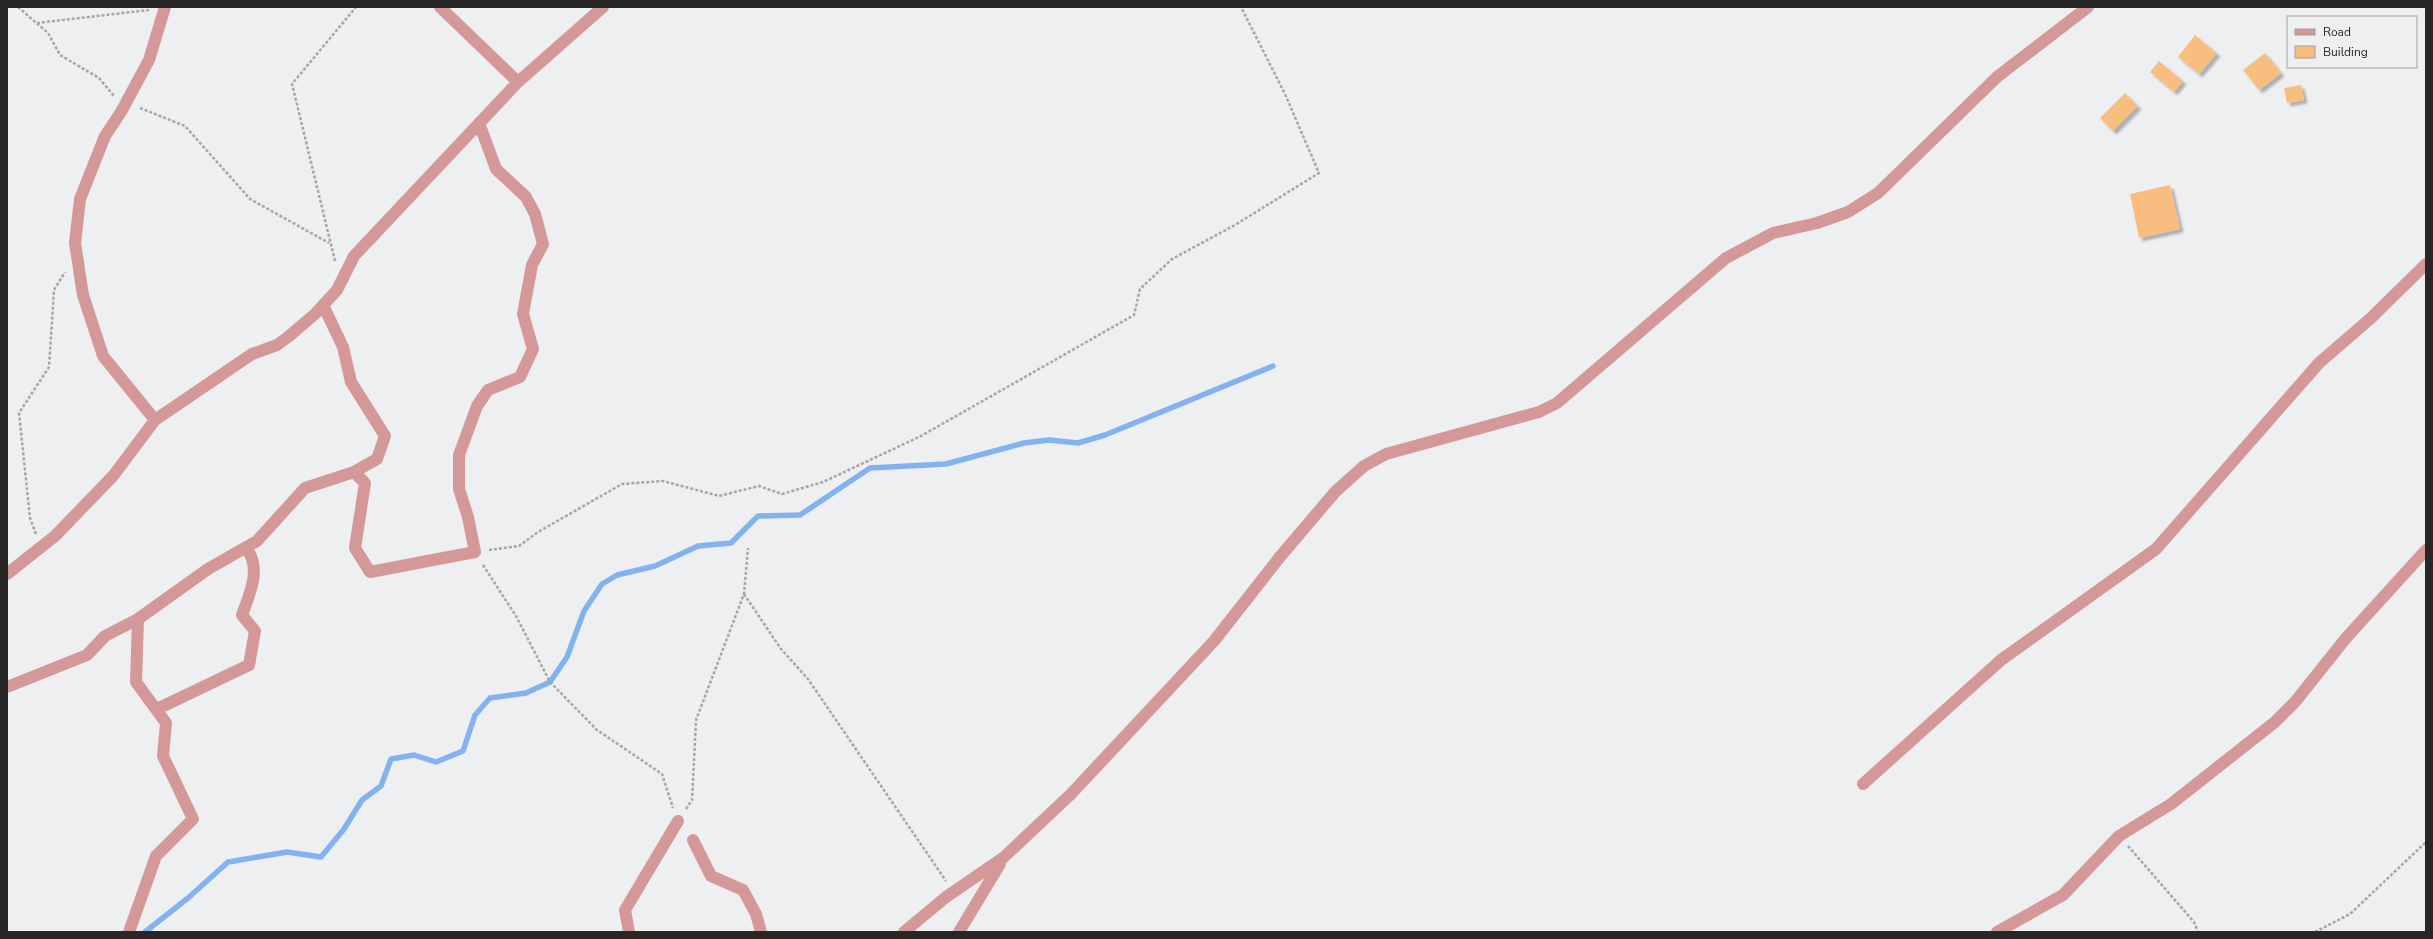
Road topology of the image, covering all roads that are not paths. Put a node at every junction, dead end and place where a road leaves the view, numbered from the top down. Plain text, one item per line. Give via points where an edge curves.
1 (165, 7) edge
2 (440, 7) edge
3 (603, 7) edge
4 (2088, 7) edge
5 (518, 82) junction
6 (479, 123) junction
7 (2426, 264) edge
8 (323, 305) junction
9 (155, 420) junction
10 (354, 472) junction
11 (246, 548) junction
12 (2426, 550) edge
13 (7, 574) edge
14 (138, 619) junction
15 (7, 687) edge
16 (156, 709) junction
17 (1863, 784) dead end
18 (678, 821) road end
19 (693, 840) dead end
20 (1003, 858) junction
21 (129, 932) edge
22 (629, 932) edge
23 (761, 932) edge
24 (904, 932) edge
25 (959, 932) edge
26 (1997, 932) edge

1 - 9 street via 149,60 105,136 80,199 75,242 83,295 104,356
2 - 5 street
3 - 5 street
4 - 20 street via 1997,77 1878,193 1848,212 1773,234 1726,258 1556,403 1539,412 1386,454 1364,466 1330,498 1214,641 1071,794
5 - 6 street
6 - 8 street via 354,256 337,290
6 - 10 street via 496,169 526,197 535,214 543,244 532,265 523,314 533,350 520,377 488,390 477,406 459,455 459,489 475,552 370,572 355,548 365,483
7 - 17 street via 2371,318 2319,363 2156,549 2001,660
8 - 9 street via 277,345 252,354
8 - 10 street via 343,347 351,382 385,436 377,459
9 - 13 street via 113,476 55,536
10 - 11 street via 305,488 257,541
11 - 14 street via 208,568
11 - 16 street via 251,554 255,578 242,615 254,631 249,665
12 - 26 street via 2346,638 2295,702 2275,722 2171,804 2119,836 2063,895
14 - 15 street via 105,636 87,655
14 - 16 street via 136,682
16 - 21 street via 166,723 163,756 193,819 156,856
18 - 22 street via 625,910
19 - 23 street via 711,876 743,890 756,914
20 - 24 street via 953,892
20 - 25 street

